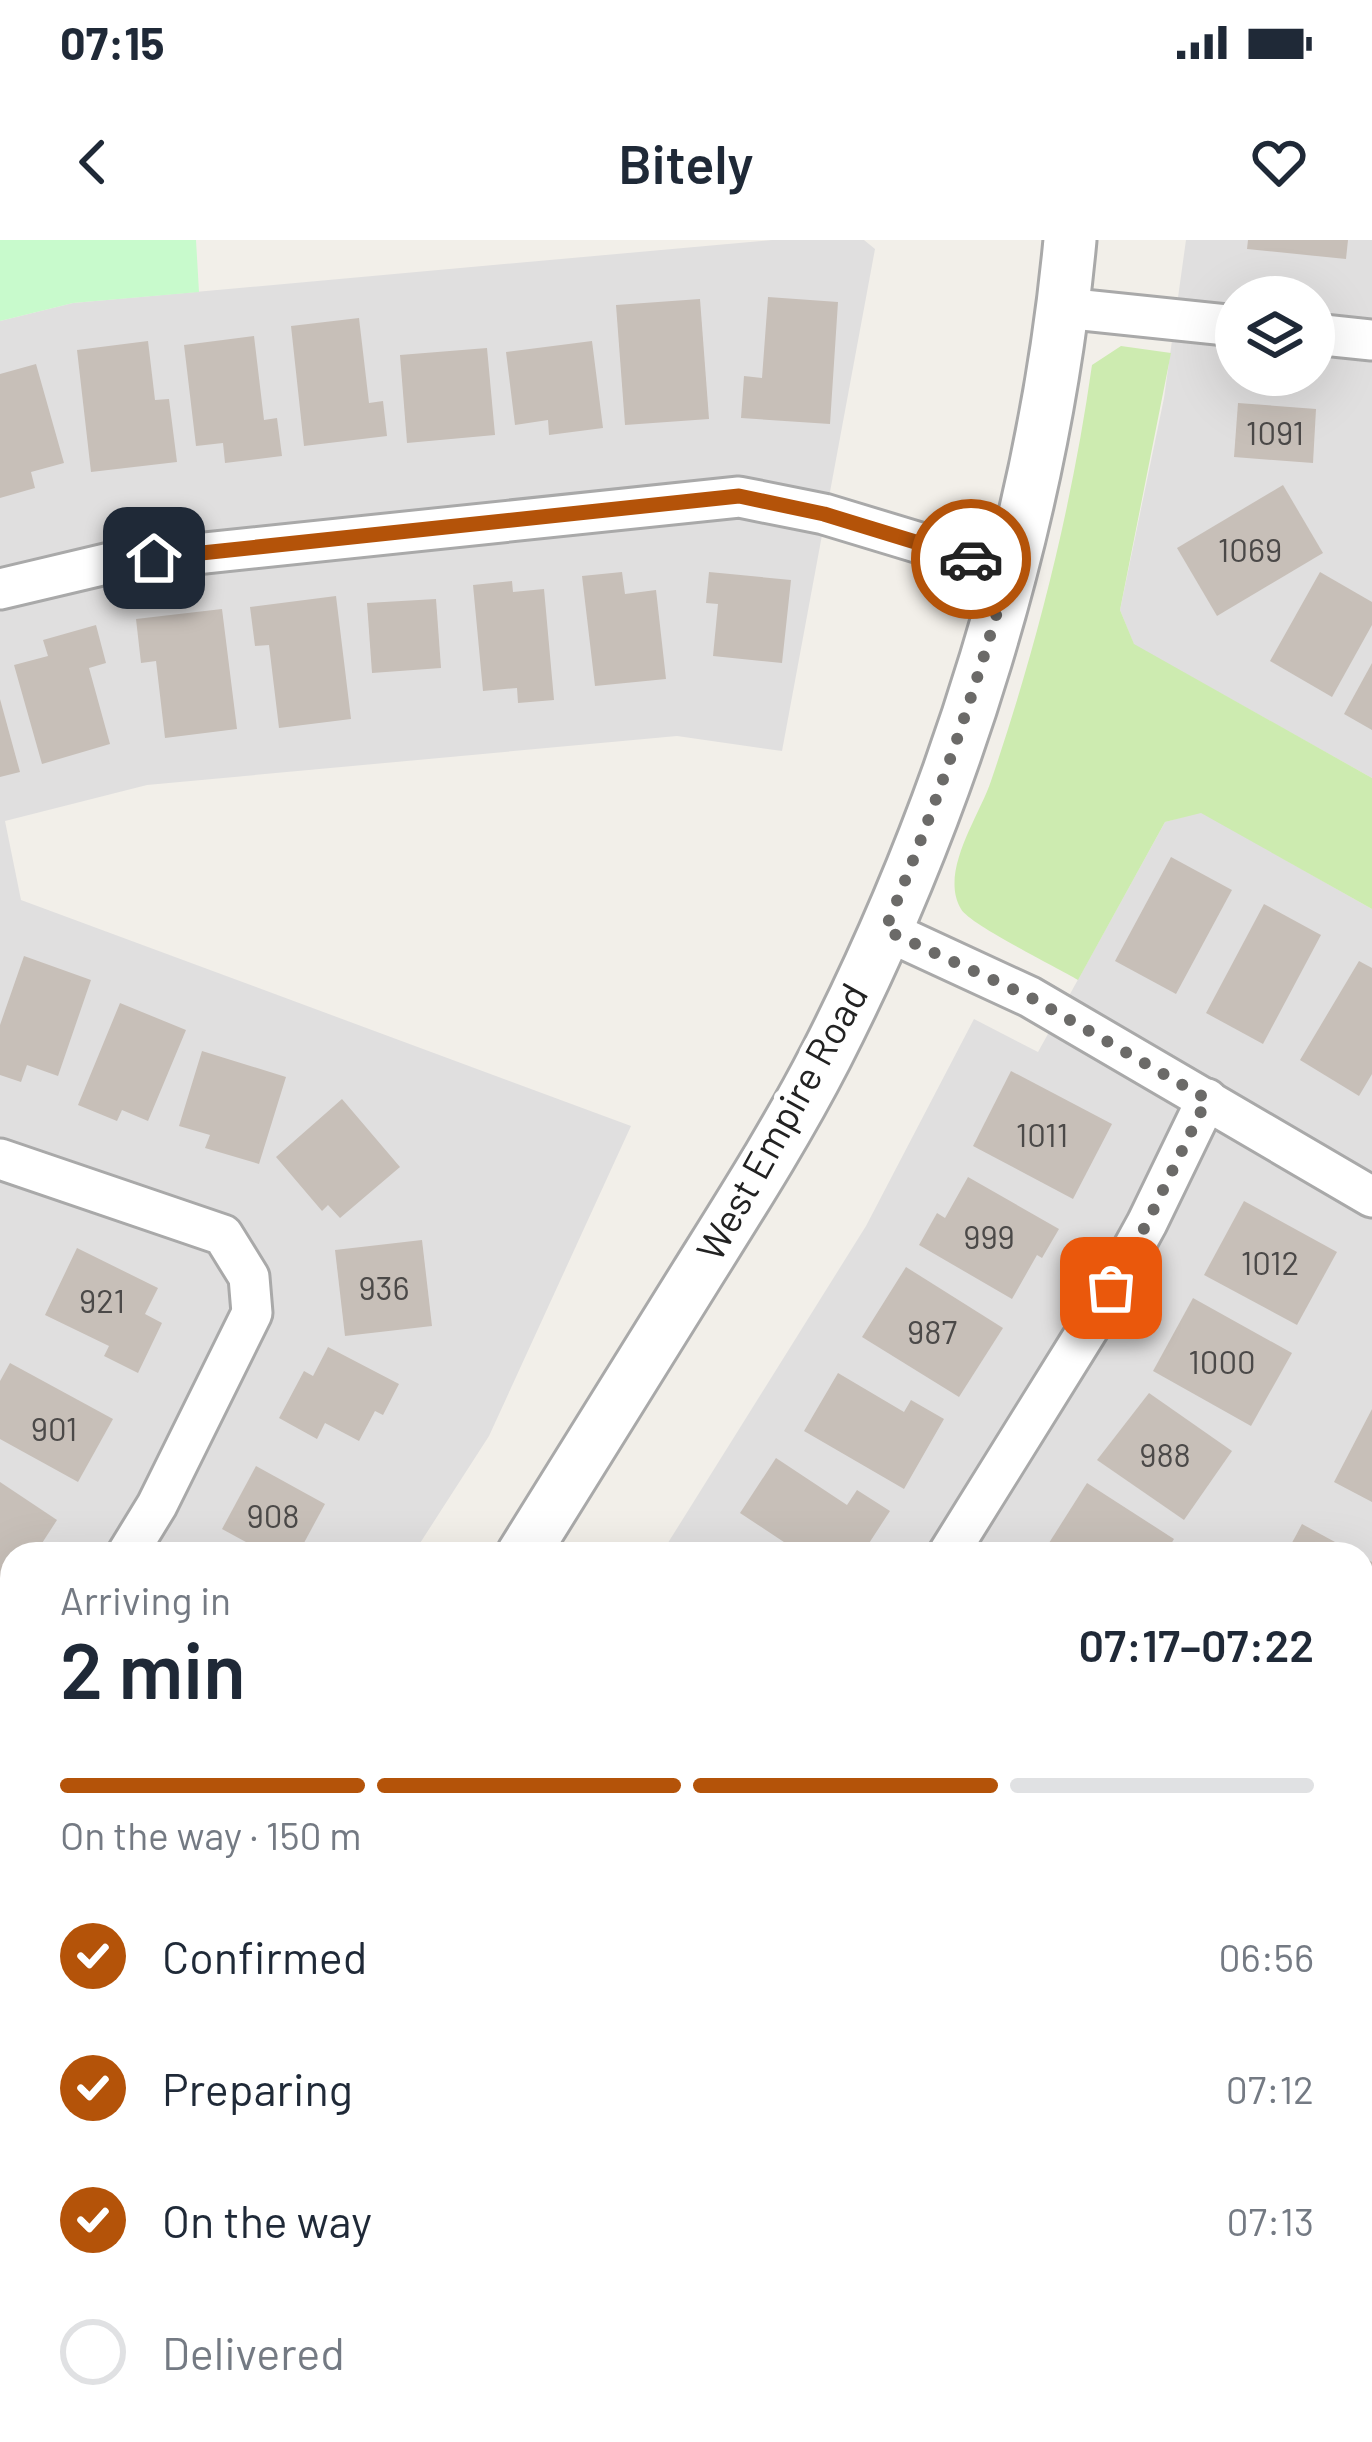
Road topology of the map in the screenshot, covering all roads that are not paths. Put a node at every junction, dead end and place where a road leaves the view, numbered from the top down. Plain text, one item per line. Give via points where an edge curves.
1 (1070, 240) edge
2 (1064, 308) junction
3 (1215, 324) edge
4 (1335, 336) edge
5 (1372, 340) edge
6 (1009, 570) junction
7 (0, 589) edge
8 (885, 930) junction
9 (1207, 1099) junction
10 (0, 1159) edge
11 (1372, 1197) edge
12 (134, 1542) edge
13 (530, 1542) edge
14 (956, 1542) edge

1 - 2 street, West Empire Road
2 - 3 street
2 - 6 street, West Empire Road
4 - 5 street
6 - 7 street via 739,496 110,562
6 - 8 street, West Empire Road via 974,695
8 - 9 street via 1030,997
8 - 13 street, West Empire Road via 763,1169
9 - 11 street
9 - 14 street via 1093,1321
10 - 12 street via 223,1235 249,1277 252,1313

